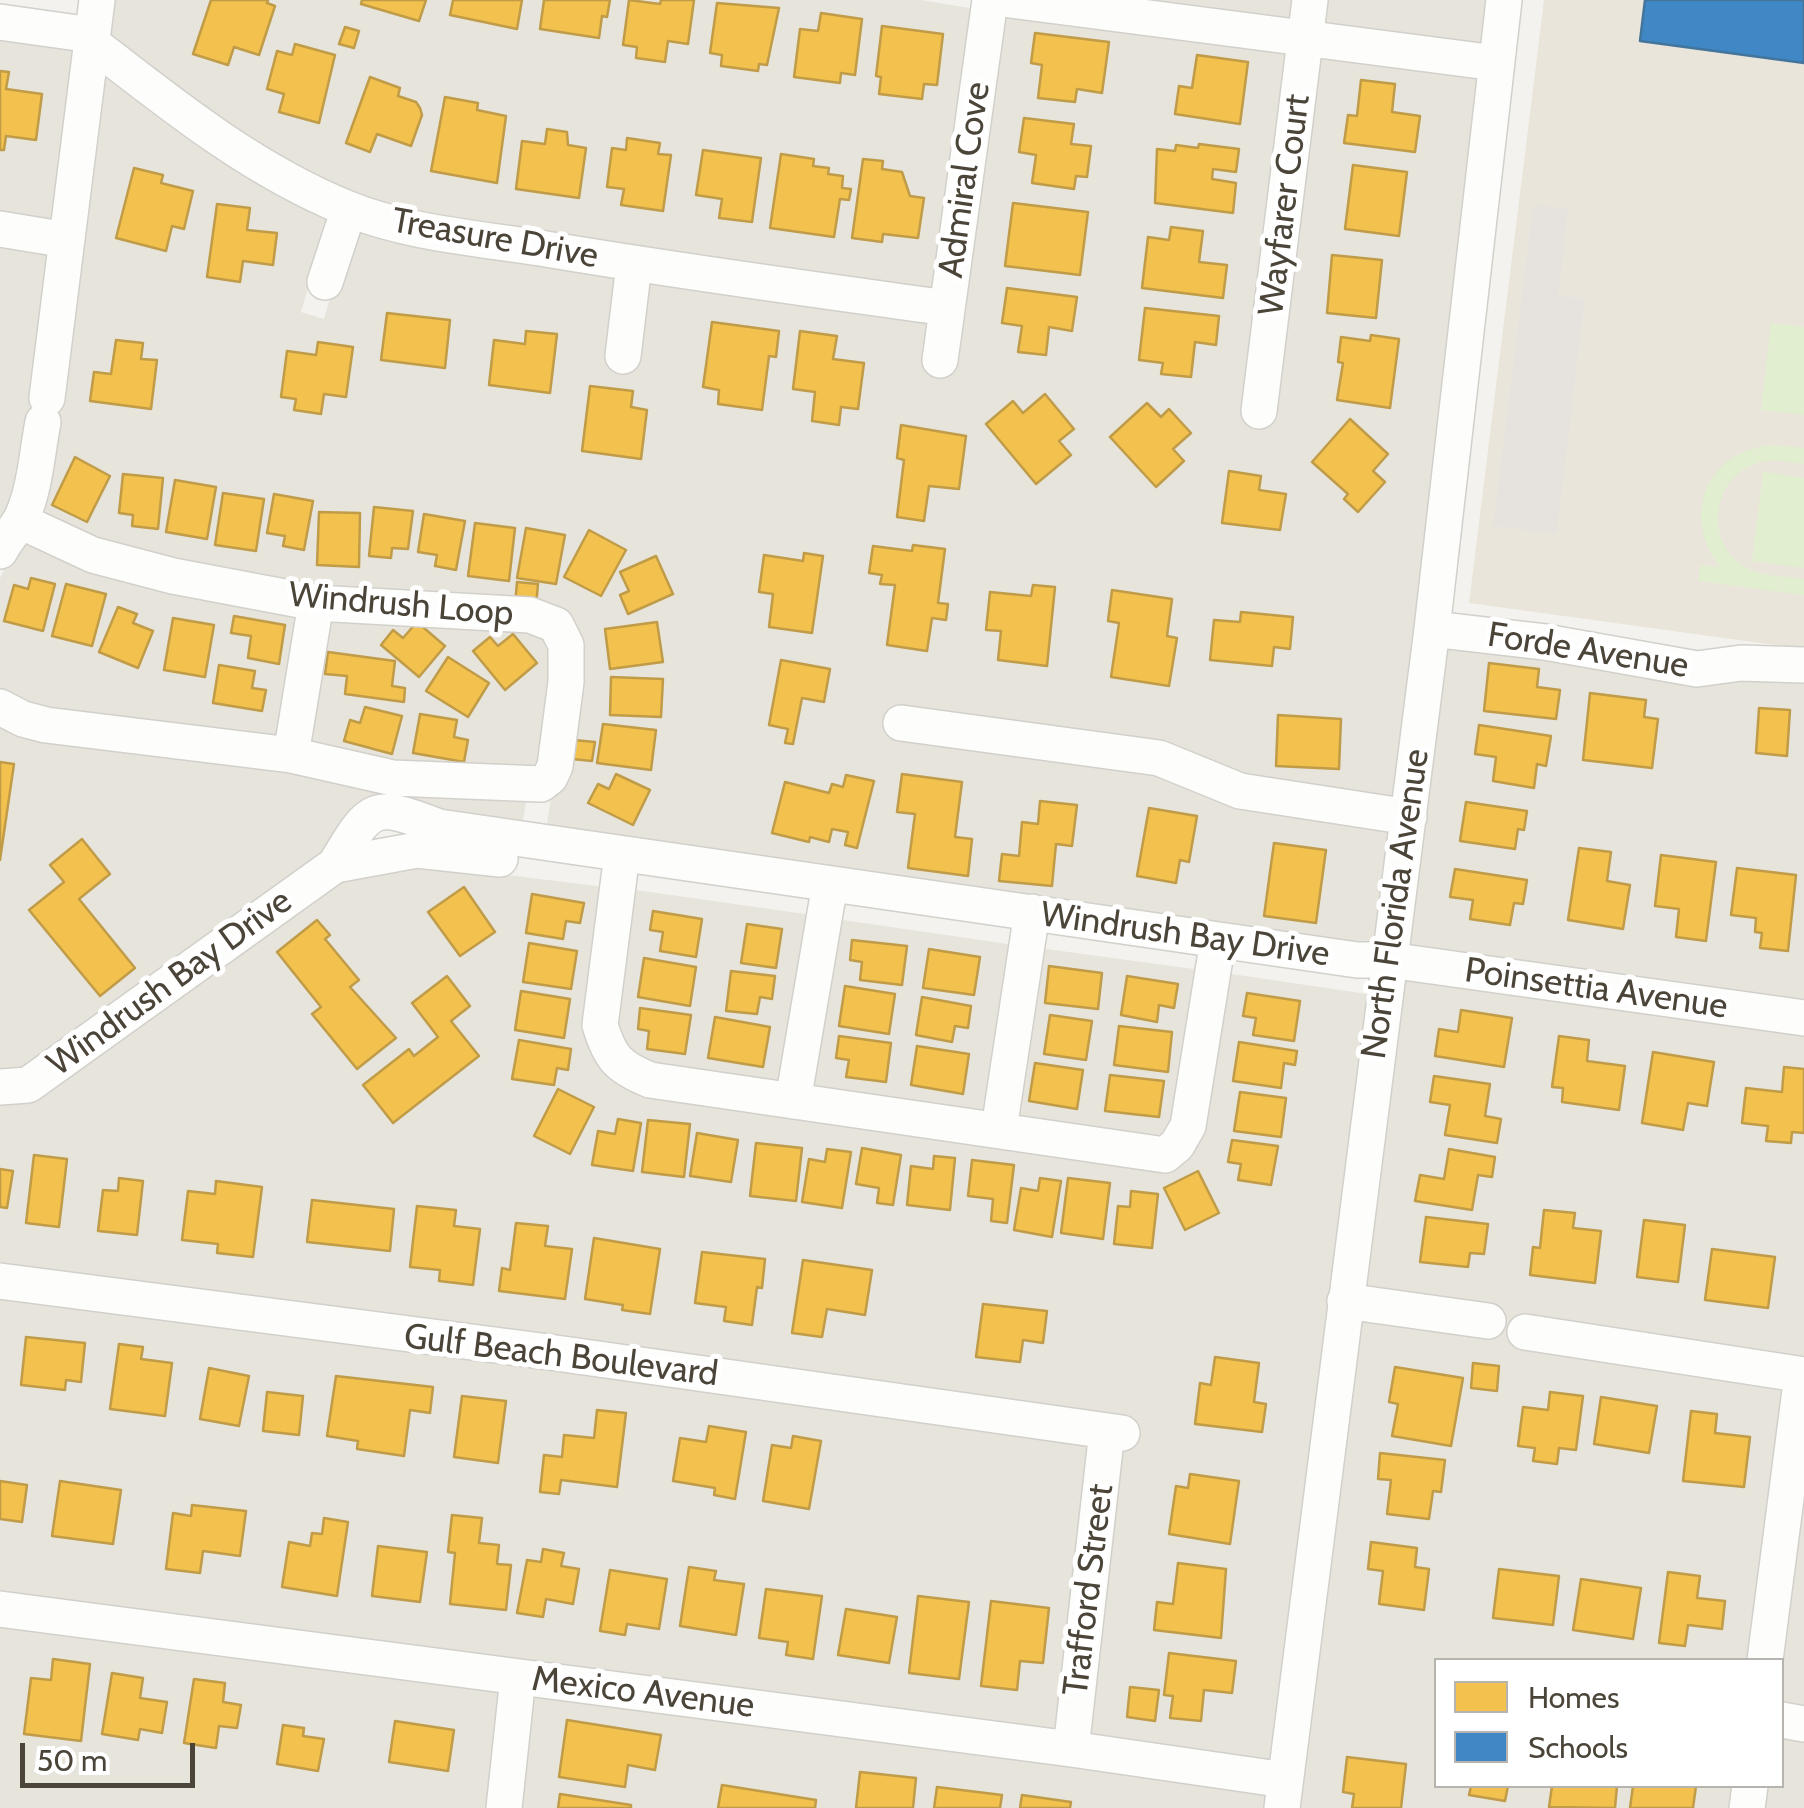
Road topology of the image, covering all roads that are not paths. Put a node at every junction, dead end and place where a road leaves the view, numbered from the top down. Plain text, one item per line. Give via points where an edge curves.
1 (990, 0) edge
2 (1010, 0) edge
3 (1310, 0) edge
4 (1504, 0) edge
5 (0, 22) edge
6 (94, 26) edge
7 (1305, 39) junction
8 (1496, 64) junction
9 (349, 210) junction
10 (0, 229) edge
11 (67, 240) junction
12 (634, 264) junction
13 (325, 282) dead end
14 (947, 308) junction
15 (623, 356) dead end
16 (940, 360) dead end
17 (1260, 410) dead end
18 (20, 521) junction
19 (0, 551) edge
20 (316, 603) junction
21 (1432, 629) junction
22 (1804, 665) edge
23 (0, 707) edge
24 (901, 723) dead end
25 (292, 755) junction
26 (541, 784) junction
27 (1408, 816) junction
28 (418, 835) junction
29 (531, 852) junction
30 (620, 864) junction
31 (335, 866) junction
32 (828, 894) junction
33 (1031, 922) junction
34 (1217, 949) junction
35 (1389, 960) junction
36 (1804, 1018) edge
37 (0, 1087) edge
38 (793, 1100) junction
39 (999, 1129) junction
40 (0, 1282) edge
41 (1344, 1301) junction
42 (1488, 1321) dead end
43 (1525, 1332) dead end
44 (1803, 1375) edge
45 (1114, 1432) joint
46 (0, 1610) edge
47 (1765, 1658) edge
48 (518, 1677) junction
49 (1071, 1749) junction
50 (1283, 1794) edge
51 (504, 1808) edge

1 - 14 street, Admiral Cove
2 - 7 street
3 - 7 street, Wayfarer Court
4 - 8 street, North Florida Avenue
5 - 6 street
6 - 9 street, Treasure Drive via 232,147
6 - 11 street
7 - 8 street
7 - 17 street, Wayfarer Court
8 - 21 street, North Florida Avenue
9 - 12 street, Treasure Drive
9 - 13 street
10 - 11 street
11 - 18 street via 45,410
12 - 14 street, Treasure Drive
12 - 15 street
14 - 16 street, Admiral Cove
18 - 19 street
18 - 20 street, Windrush Loop via 94,555
20 - 25 street
20 - 26 street, Windrush Loop via 478,610 556,625 566,645 566,682 555,766
21 - 22 street, Forde Avenue via 1698,670
21 - 27 street, North Florida Avenue
23 - 25 street via 46,725
24 - 27 street via 1160,758 1240,790
25 - 26 street via 393,778
26 - 29 street
27 - 35 street, North Florida Avenue
28 - 29 street, Windrush Bay Drive via 439,827
28 - 31 street, Windrush Bay Drive
28 - 31 street, Windrush Bay Drive via 402,812 373,812
29 - 30 street, Windrush Bay Drive
30 - 32 street, Windrush Bay Drive
30 - 38 street via 600,1026 608,1050 650,1080
31 - 37 street, Windrush Bay Drive via 28,1084
32 - 33 street, Windrush Bay Drive
32 - 38 street
33 - 34 street, Windrush Bay Drive
33 - 39 street
34 - 35 street, Windrush Bay Drive
34 - 39 street via 1188,1126 1165,1155
35 - 36 street, Poinsettia Avenue
35 - 41 street, North Florida Avenue
38 - 39 street
40 - 45 street, Gulf Beach Boulevard
41 - 42 street
41 - 50 street, North Florida Avenue
43 - 44 street
44 - 47 street
45 - 49 street, Trafford Street
46 - 48 street, Mexico Avenue
48 - 49 street, Mexico Avenue
48 - 51 street
49 - 50 street, Mexico Avenue

